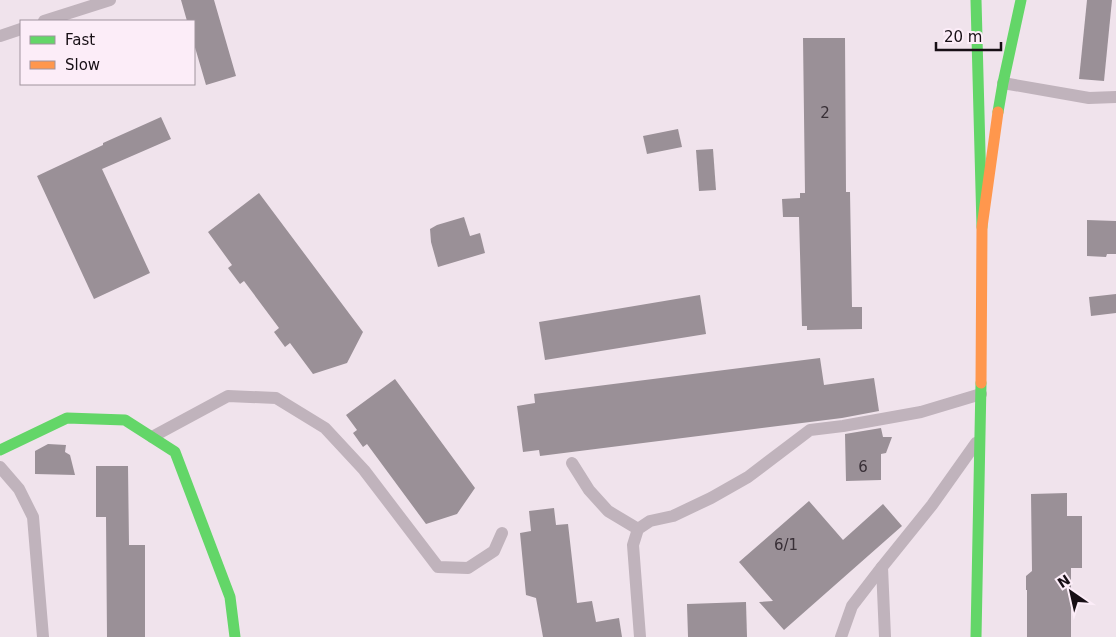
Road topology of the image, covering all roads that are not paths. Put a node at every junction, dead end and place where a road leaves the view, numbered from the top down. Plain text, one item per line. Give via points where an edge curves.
1 (110, 0) edge
2 (976, 0) edge
3 (1021, 0) edge
4 (47, 20) edge
5 (20, 29) edge
6 (0, 36) edge
7 (1003, 84) junction
8 (1116, 97) edge
9 (982, 227) junction
10 (981, 394) junction
11 (152, 437) junction
12 (980, 438) junction
13 (0, 450) edge
14 (572, 463) dead end
15 (0, 467) edge
16 (638, 529) junction
17 (502, 533) dead end
18 (882, 567) junction
19 (43, 637) edge
20 (235, 637) edge
21 (640, 637) edge
22 (841, 637) edge
23 (885, 637) edge
24 (976, 637) edge

1 - 4 lane
2 - 9 main road
3 - 7 main road
5 - 6 lane
7 - 8 lane via 1090,98
7 - 9 main road
9 - 10 main road
10 - 12 main road
10 - 16 lane via 922,412 810,430 748,477 704,502 673,516 650,521
11 - 13 main road via 125,420 67,418
11 - 17 lane via 228,396 276,398 325,428 364,470 438,567 468,568 494,551
11 - 20 main road via 175,452 230,597
12 - 18 lane
12 - 24 main road
14 - 16 lane via 589,490 608,511
15 - 19 lane via 19,490 33,517
16 - 21 lane via 633,546
18 - 22 lane via 852,606
18 - 23 lane

